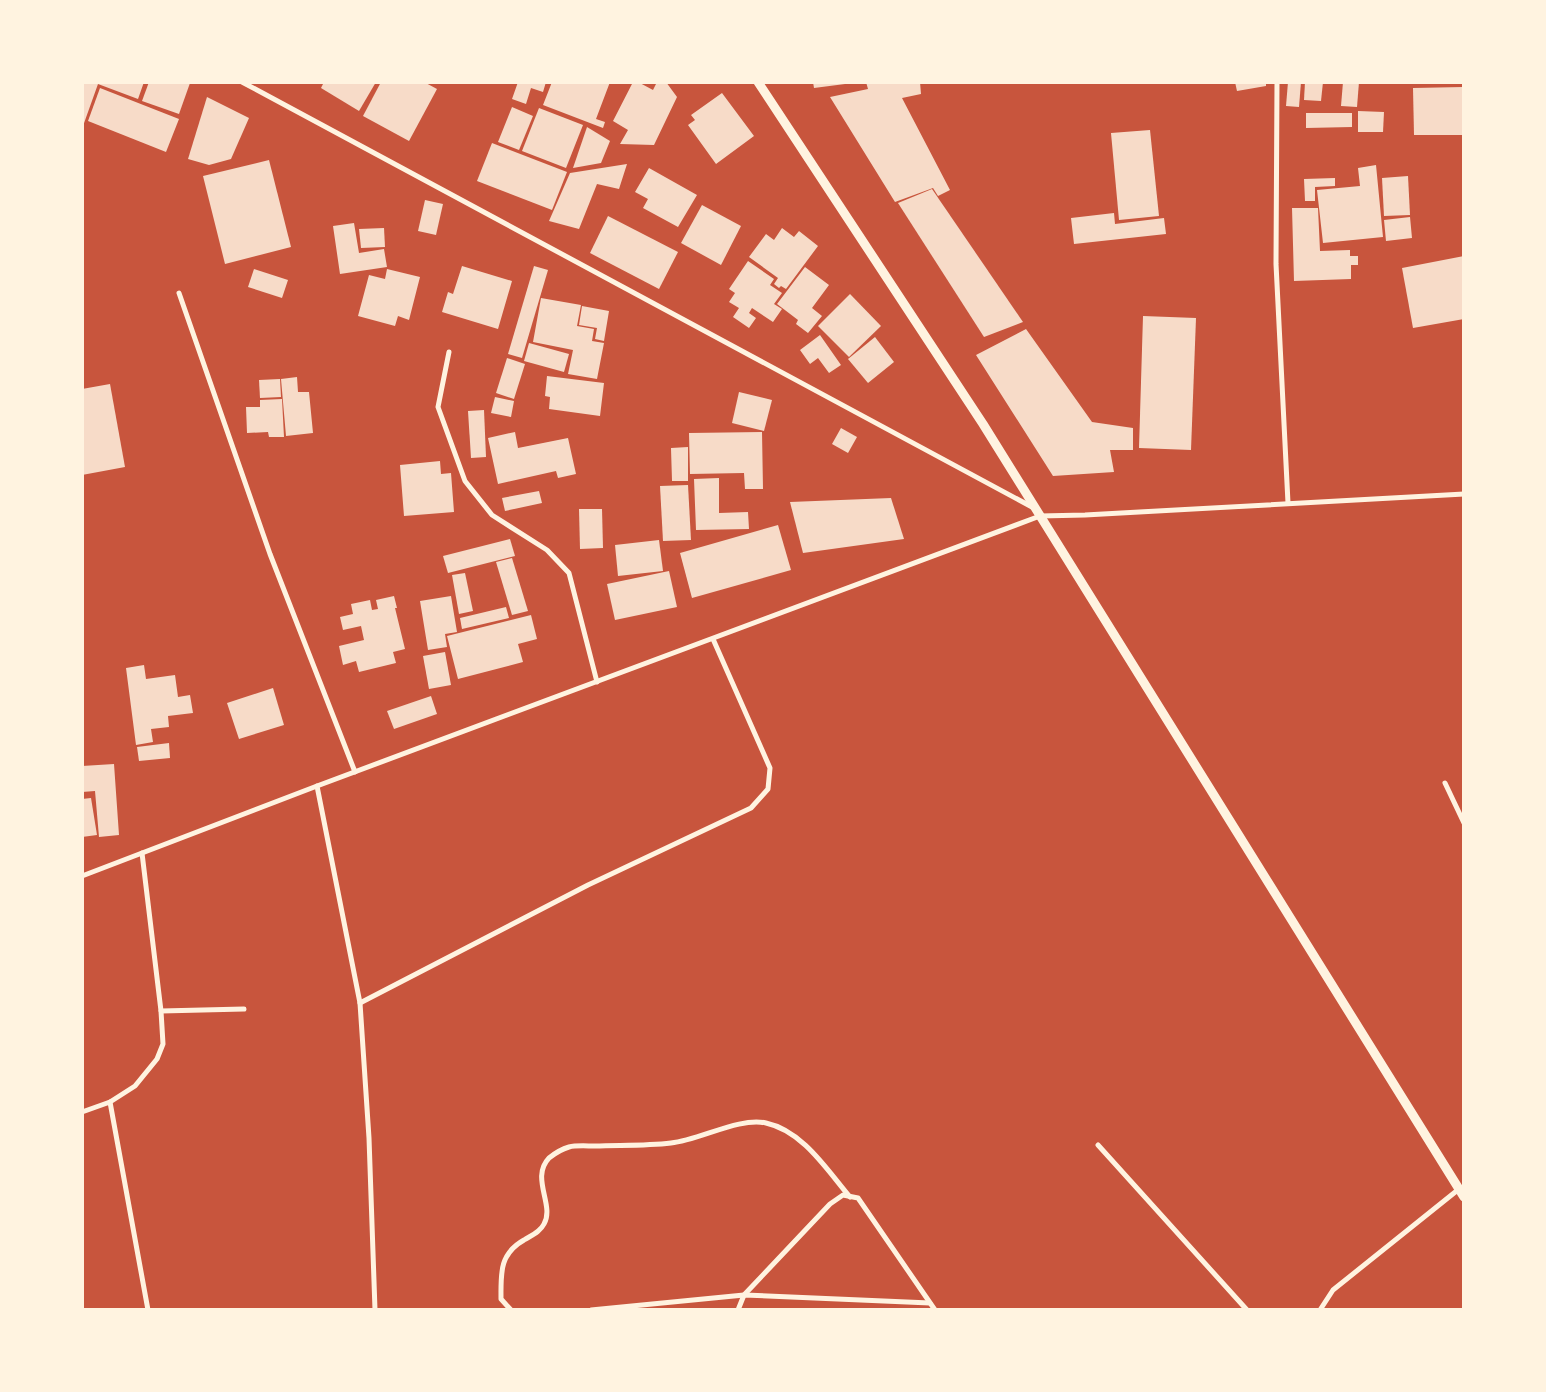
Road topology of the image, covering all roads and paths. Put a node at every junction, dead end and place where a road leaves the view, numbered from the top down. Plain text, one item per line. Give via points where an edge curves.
1 (242, 82) edge
2 (758, 82) edge
3 (1277, 82) edge
4 (179, 293) dead end
5 (449, 352) dead end
6 (1464, 494) edge
7 (1288, 503) junction
8 (1037, 512) junction
9 (713, 639) junction
10 (597, 682) junction
11 (355, 772) junction
12 (1445, 783) dead end
13 (316, 786) junction
14 (1464, 823) edge
15 (142, 853) junction
16 (82, 876) edge
17 (360, 1003) junction
18 (244, 1009) dead end
19 (161, 1011) junction
20 (110, 1102) junction
21 (82, 1112) edge
22 (1098, 1145) dead end
23 (1461, 1193) edge
24 (850, 1197) junction
25 (744, 1295) junction
26 (930, 1302) junction
27 (148, 1310) edge
28 (375, 1310) edge
29 (511, 1310) edge
30 (591, 1310) edge
31 (738, 1310) edge
32 (935, 1310) edge
33 (1247, 1310) edge
34 (1320, 1310) edge

1 - 8 street
2 - 8 street via 983,424
3 - 7 street via 1276,264
4 - 11 street via 270,554
5 - 10 street via 438,407 465,481 492,515 546,550 569,573
6 - 7 street
7 - 8 street via 1095,515
8 - 9 street
8 - 23 street
9 - 10 street
9 - 17 street via 770,768 768,789 751,808 588,885
10 - 11 street
11 - 13 street
12 - 14 street
13 - 15 street
13 - 17 street
15 - 16 street
15 - 19 street
17 - 28 street
18 - 19 street
19 - 20 street via 163,1044 157,1059 135,1086
20 - 21 street
20 - 27 street
22 - 33 street
23 - 34 street via 1333,1290
24 - 25 street via 843,1195 830,1204
24 - 26 street via 858,1198
24 - 29 street via 804,1144 788,1131 765,1123 740,1124 671,1143 570,1146 548,1159 542,1174 547,1212 545,1223 538,1232 516,1245 501,1270 501,1299
25 - 26 street
25 - 30 street
25 - 31 street
26 - 32 street

